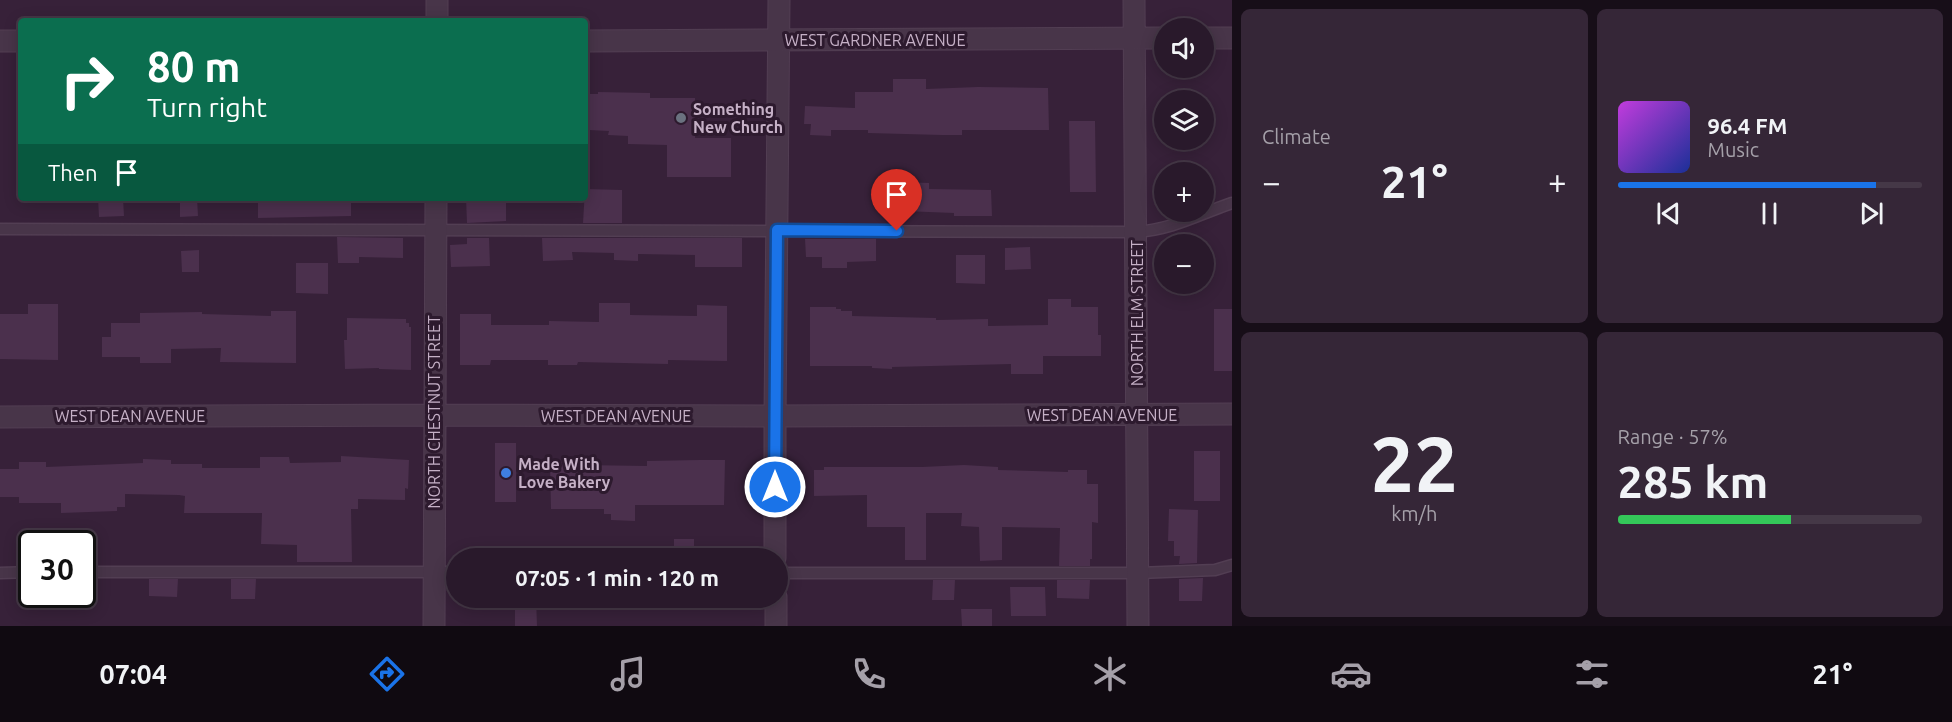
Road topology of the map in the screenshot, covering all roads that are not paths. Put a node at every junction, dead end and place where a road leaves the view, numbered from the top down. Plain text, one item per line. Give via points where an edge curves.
1 (437, 0) edge
2 (779, 0) edge
3 (1134, 0) edge
4 (437, 18) edge
5 (1134, 38) junction
6 (1154, 38) edge
7 (1214, 38) edge
8 (1232, 38) edge
9 (0, 41) edge
10 (18, 41) edge
11 (588, 41) edge
12 (779, 41) junction
13 (436, 201) edge
14 (1232, 204) edge
15 (0, 229) edge
16 (435, 229) junction
17 (777, 230) junction
18 (1136, 232) junction
19 (1232, 414) edge
20 (434, 415) junction
21 (1138, 415) junction
22 (775, 416) junction
23 (0, 417) edge
24 (775, 548) edge
25 (1232, 565) edge
26 (18, 572) edge
27 (96, 572) edge
28 (434, 572) junction
29 (446, 572) edge
30 (0, 573) edge
31 (788, 573) edge
32 (1138, 573) junction
33 (776, 608) edge
34 (434, 626) edge
35 (776, 626) edge
36 (1138, 626) edge

1 - 4 street
2 - 12 street
3 - 5 street, NORTH ELM STREET
5 - 6 street, WEST GARDNER AVENUE
5 - 12 street, WEST GARDNER AVENUE
5 - 18 street, NORTH ELM STREET
7 - 8 street
9 - 10 street
11 - 12 street, WEST GARDNER AVENUE
12 - 17 street
13 - 16 street, NORTH CHESTNUT STREET
14 - 18 lane via 1176,225
15 - 16 lane
16 - 17 lane
16 - 20 street, NORTH CHESTNUT STREET
17 - 18 lane
17 - 22 street
18 - 21 street, NORTH ELM STREET
19 - 21 street, WEST DEAN AVENUE
20 - 22 street, WEST DEAN AVENUE
20 - 23 street, WEST DEAN AVENUE
20 - 28 street, NORTH CHESTNUT STREET
21 - 22 street, WEST DEAN AVENUE
21 - 32 street, NORTH ELM STREET
22 - 24 street
25 - 32 lane via 1215,570
26 - 30 lane
27 - 28 lane
28 - 29 lane
28 - 34 street, NORTH CHESTNUT STREET
31 - 32 lane
32 - 36 street, NORTH ELM STREET
33 - 35 street

